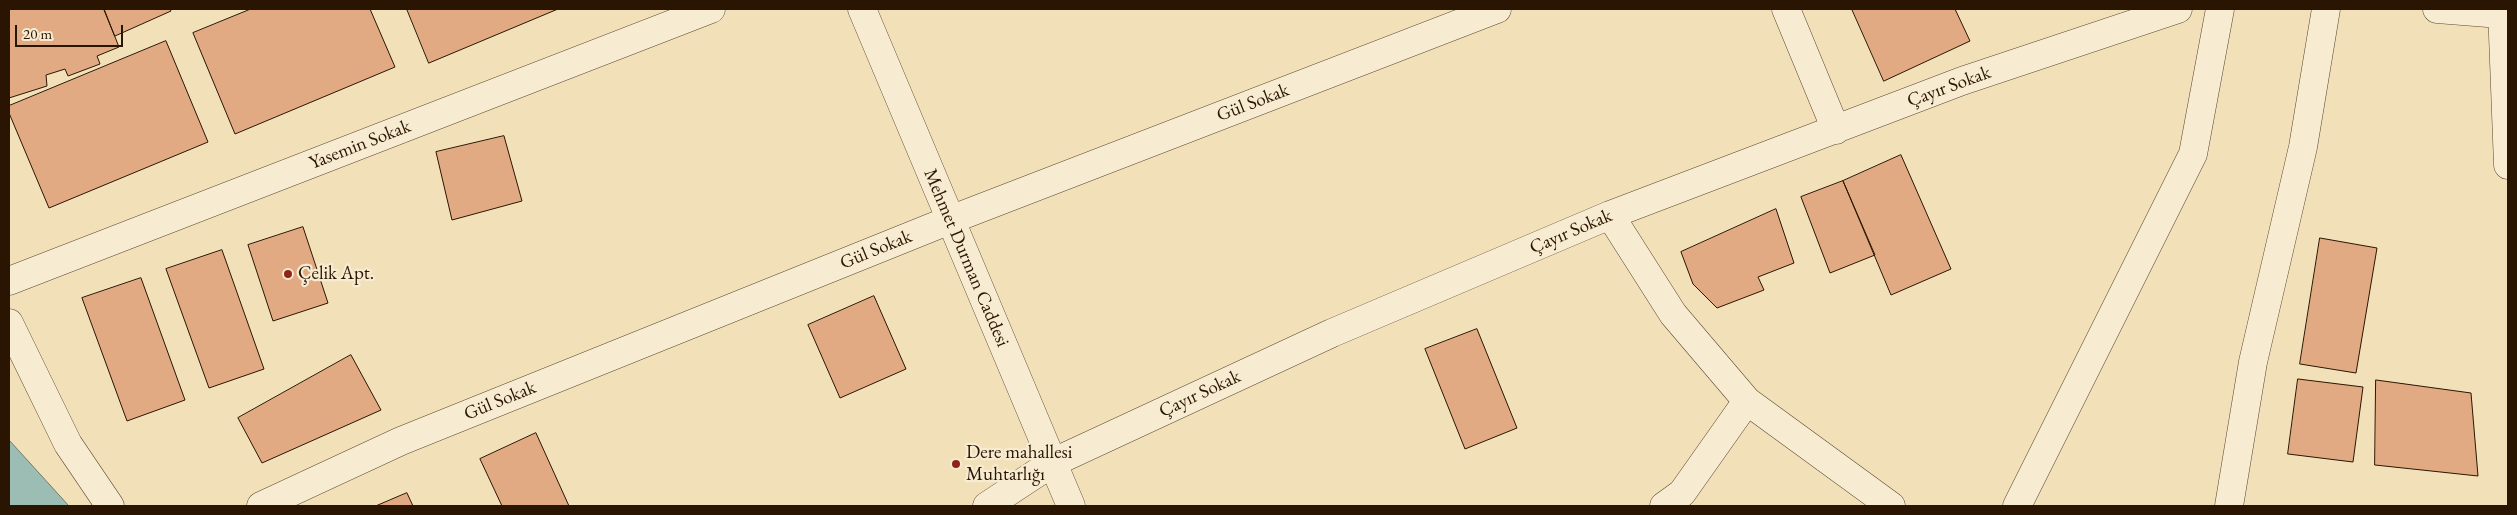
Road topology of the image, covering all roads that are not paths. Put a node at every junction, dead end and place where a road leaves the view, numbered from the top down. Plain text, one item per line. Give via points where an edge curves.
1 (710, 9) edge
2 (862, 9) edge
3 (1497, 9) edge
4 (1786, 9) edge
5 (2178, 9) edge
6 (2220, 9) edge
7 (2326, 9) edge
8 (2437, 9) edge
9 (2501, 11) edge
10 (1836, 130) junction
11 (2508, 165) edge
12 (1610, 215) junction
13 (950, 220) junction
14 (9, 281) edge
15 (9, 323) edge
16 (1747, 401) junction
17 (1052, 463) junction
18 (110, 506) edge
19 (261, 506) edge
20 (987, 506) edge
21 (1071, 506) edge
22 (1664, 506) edge
23 (1891, 506) edge
24 (2017, 506) edge
25 (2229, 506) edge

1 - 14 street, Yasemin Sokak
2 - 13 street, Mehmet Durman Caddesi
3 - 13 street, Gül Sokak
4 - 10 street
5 - 10 street, Çayır Sokak via 1962,81
6 - 24 street via 2194,154
7 - 25 street via 2303,147 2253,362
8 - 9 street
9 - 11 street
10 - 12 street, Çayır Sokak
12 - 16 street via 1673,314
12 - 17 street, Çayır Sokak via 1332,333
13 - 17 street, Mehmet Durman Caddesi
13 - 19 street, Gül Sokak via 401,441
15 - 18 street via 68,444
16 - 22 street via 1682,493
16 - 23 street
17 - 20 street, Çayır Sokak
17 - 21 street, Mehmet Durman Caddesi

